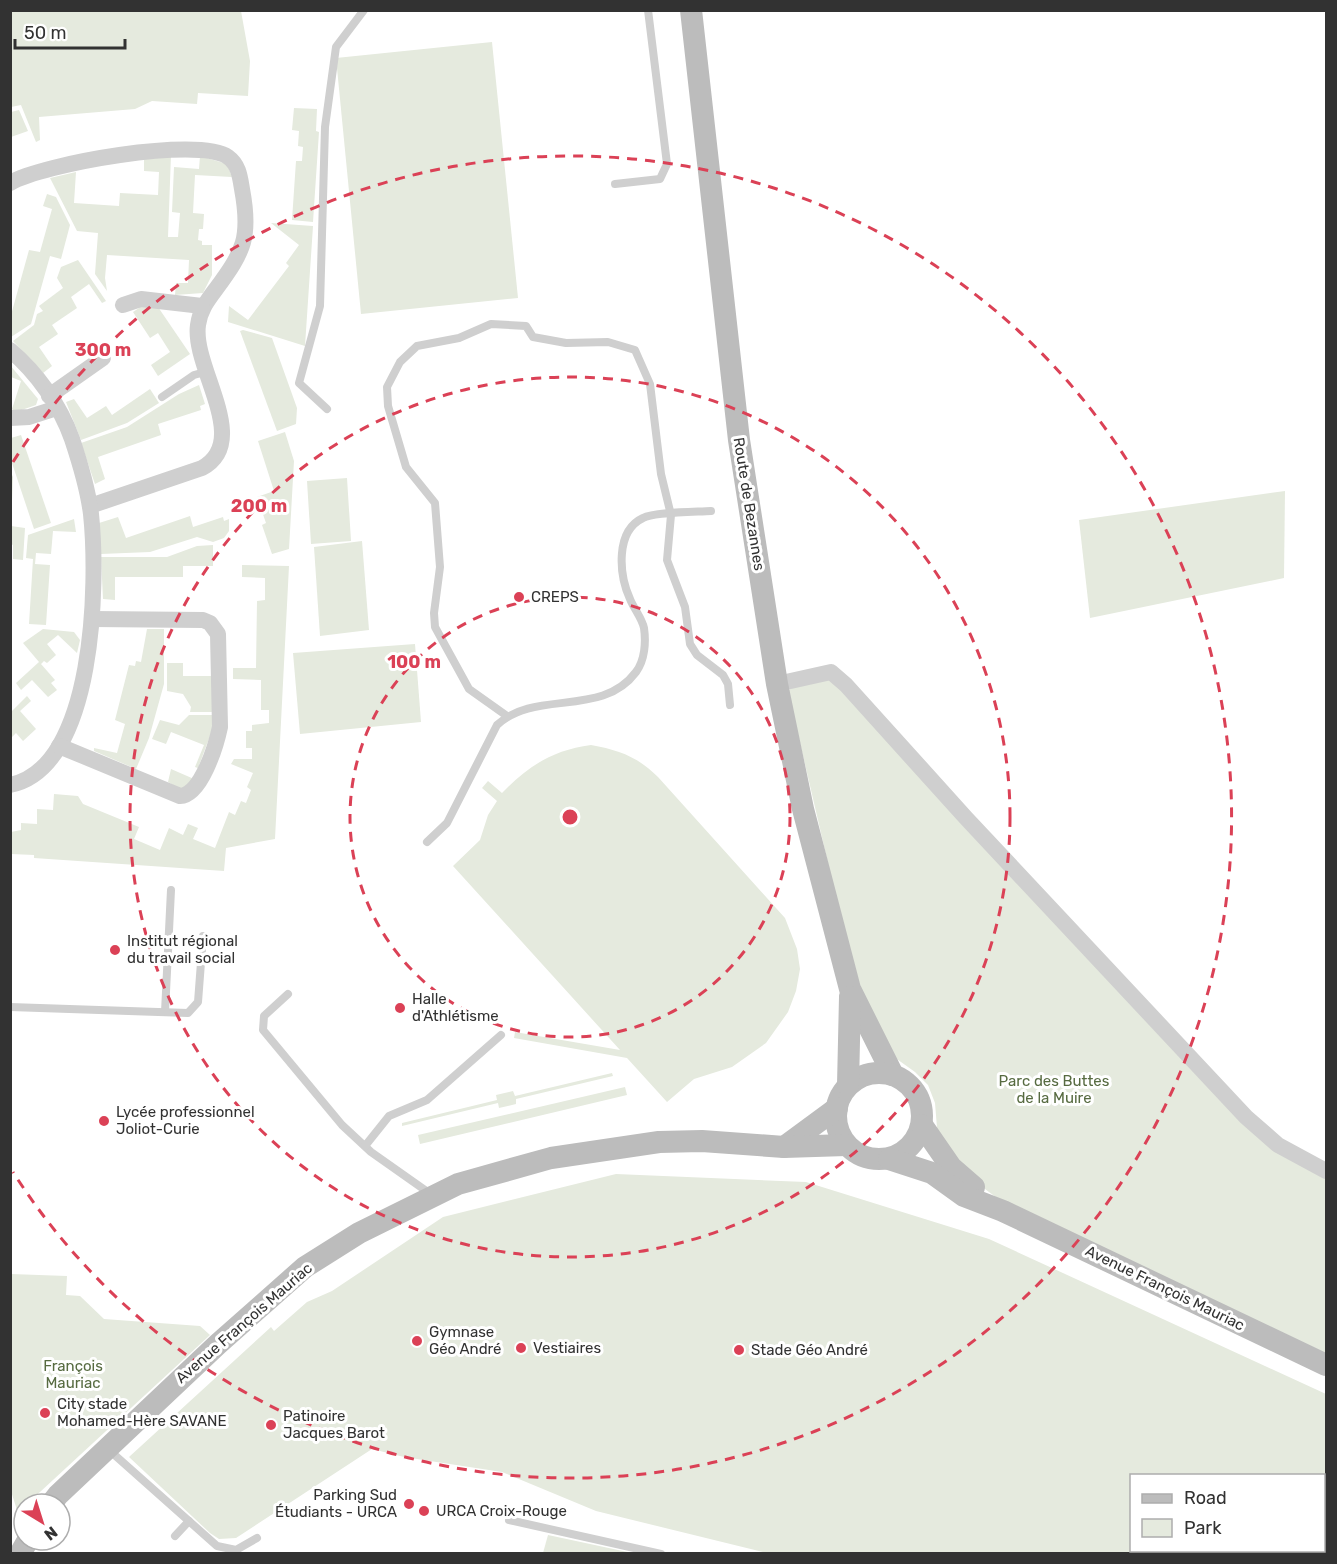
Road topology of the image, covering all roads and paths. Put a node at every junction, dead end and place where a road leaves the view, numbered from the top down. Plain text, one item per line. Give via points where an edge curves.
1 (364, 10) edge
2 (648, 10) edge
3 (691, 10) edge
4 (10, 183) edge
5 (615, 184) dead end
6 (123, 305) dead end
7 (202, 306) junction
8 (10, 350) edge
9 (103, 358) dead end
10 (205, 372) junction
11 (162, 397) dead end
12 (53, 402) junction
13 (327, 409) dead end
14 (10, 418) edge
15 (90, 506) junction
16 (711, 511) dead end
17 (671, 515) junction
18 (92, 619) junction
19 (777, 684) junction
20 (730, 705) dead end
21 (507, 716) junction
22 (59, 746) junction
23 (10, 785) edge
24 (427, 842) dead end
25 (171, 890) dead end
26 (203, 936) dead end
27 (850, 989) junction
28 (288, 993) dead end
29 (10, 1007) edge
30 (165, 1012) junction
31 (501, 1035) dead end
32 (892, 1075) junction
33 (848, 1085) junction
34 (837, 1108) junction
35 (922, 1125) junction
36 (846, 1145) junction
37 (365, 1146) junction
38 (784, 1147) junction
39 (889, 1158) junction
40 (1326, 1171) edge
41 (432, 1196) junction
42 (1003, 1211) junction
43 (1326, 1365) edge
44 (107, 1448) junction
45 (59, 1492) edge
46 (509, 1520) dead end
47 (189, 1521) junction
48 (175, 1536) dead end
49 (257, 1538) dead end
50 (662, 1554) edge

1 - 13 lane via 336,47 325,127 320,306 299,383
2 - 5 lane via 667,164 660,179
3 - 19 street, Route de Bezannes via 739,440
4 - 7 street via 46,170 149,150 173,148 229,157 239,175 247,233 236,261
6 - 7 street via 141,299
7 - 10 street via 197,344
8 - 12 street
9 - 12 street
10 - 11 lane
10 - 15 street via 224,433 220,450 209,464
12 - 14 street via 29,417
12 - 15 street via 72,441
15 - 18 street
16 - 17 lane
17 - 20 lane via 667,560 685,607 690,644 697,655 723,675
17 - 21 lane via 645,517 629,528 622,549 629,598 644,625 644,655 638,670 605,697 521,709
17 - 21 lane via 661,474 650,384 635,350 608,342 566,343 533,337 526,326 491,324 459,338 417,346 400,362 387,387 388,406 406,467 435,502 440,567 435,627 469,689
18 - 22 street via 80,690
18 - 22 street via 203,620 215,628 220,727 196,789 180,796
19 - 27 street, Route de Bezannes via 803,808
19 - 40 street via 831,672 846,685 1246,1117 1278,1145
21 - 24 lane via 497,726 447,823
22 - 23 street via 41,770
25 - 30 lane
26 - 30 lane via 198,1002 189,1013
27 - 32 street, Route de Bezannes
27 - 33 street, Route de Bezannes
28 - 37 lane via 264,1016 263,1030 342,1125
29 - 30 lane
31 - 37 lane via 427,1100 389,1116
32 - 33 street via 865,1076
32 - 35 street via 904,1081 920,1100
33 - 34 street
34 - 36 street via 839,1134
34 - 38 street
35 - 39 street via 910,1146
35 - 42 street, Avenue François Mauriac via 951,1167
36 - 38 street, Avenue François Mauriac
36 - 39 street via 866,1158
37 - 41 lane
38 - 41 street, Avenue François Mauriac via 659,1142 550,1158 458,1184
39 - 42 street, Avenue François Mauriac via 932,1173 964,1196
41 - 44 street, Avenue François Mauriac via 359,1233 305,1267
42 - 43 street, Avenue François Mauriac
44 - 45 street, Avenue François Mauriac
44 - 47 lane
46 - 50 lane
47 - 48 lane
47 - 49 lane via 217,1546 236,1550

